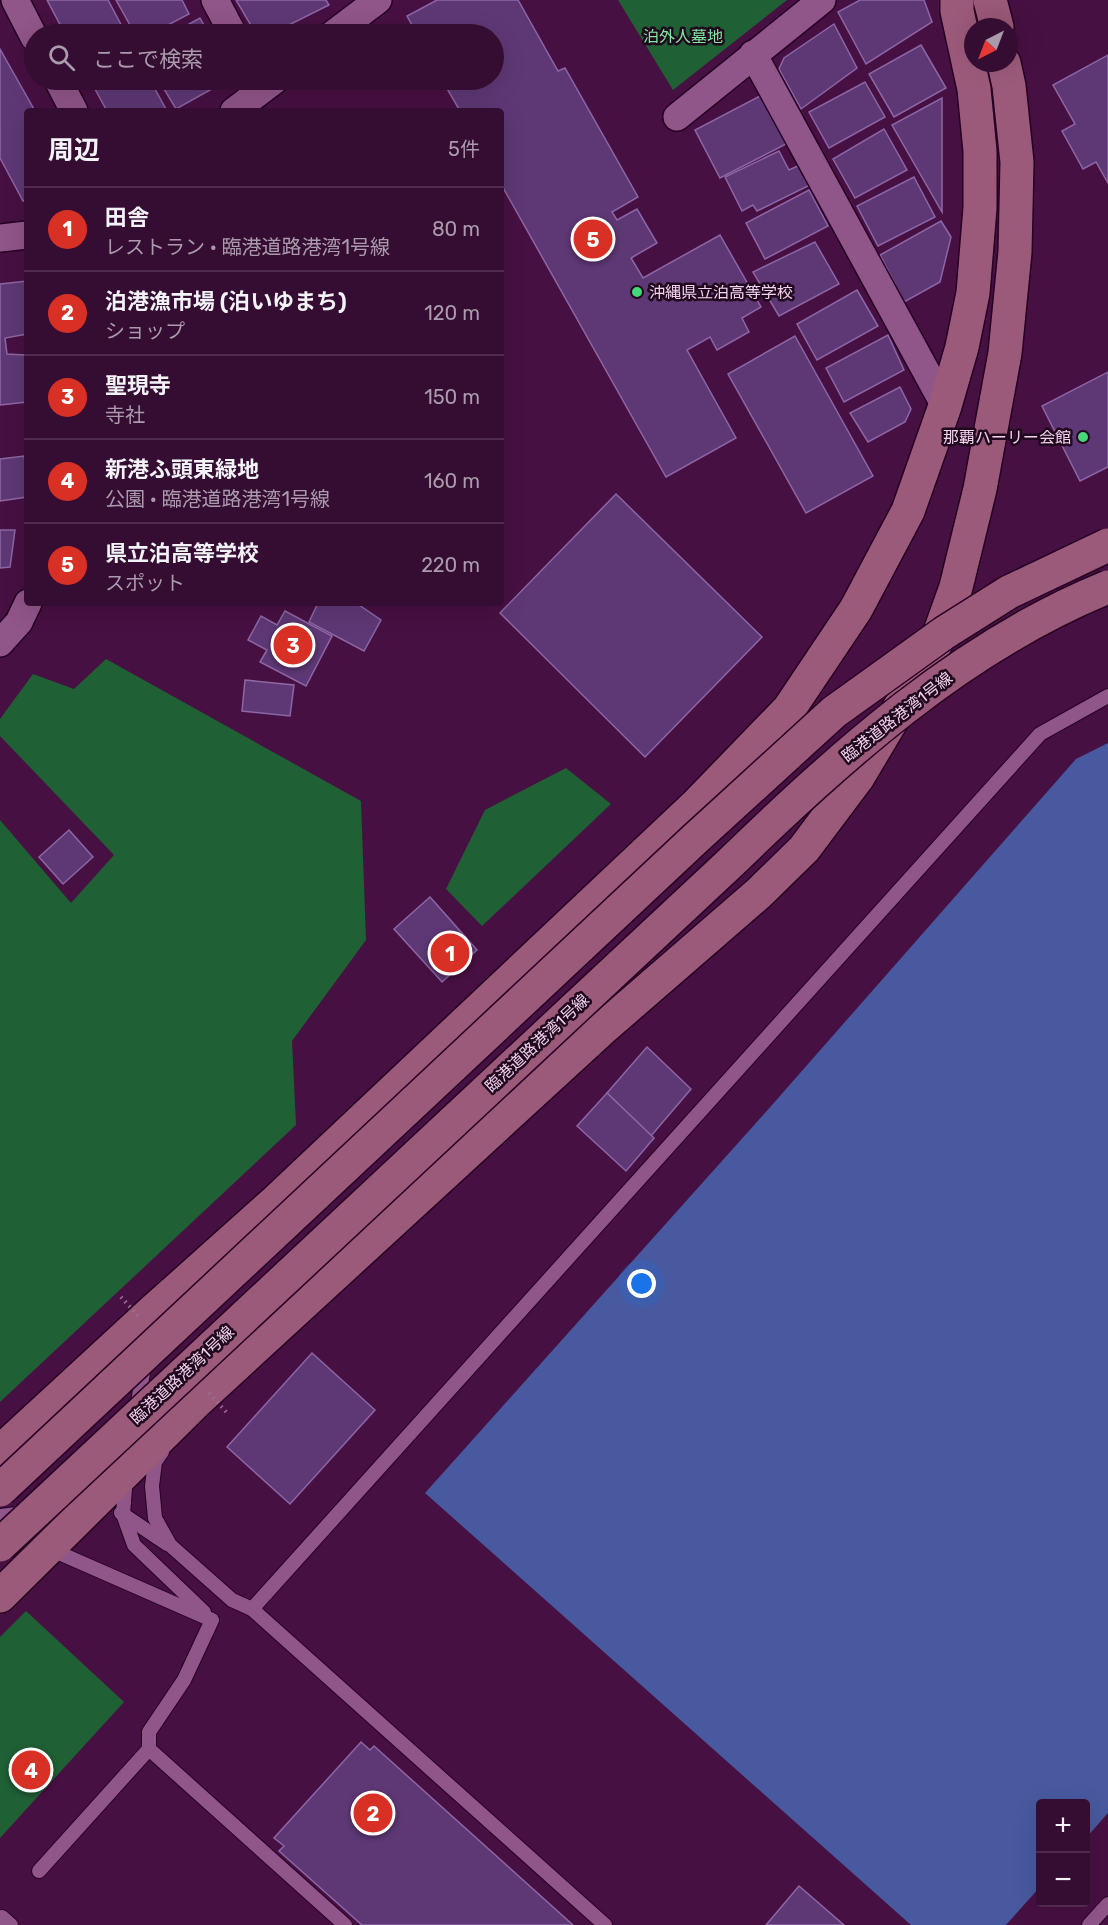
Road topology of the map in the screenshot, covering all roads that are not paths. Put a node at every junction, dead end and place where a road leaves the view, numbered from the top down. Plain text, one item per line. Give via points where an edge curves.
1 (15, 0) edge
2 (215, 0) edge
3 (378, 0) edge
4 (822, 0) edge
5 (957, 0) edge
6 (990, 0) edge
7 (995, 18) edge
8 (27, 24) edge
9 (228, 24) edge
10 (346, 24) edge
11 (753, 54) junction
12 (1006, 72) edge
13 (63, 90) edge
14 (257, 90) edge
15 (72, 108) edge
16 (237, 108) edge
17 (677, 117) dead end
18 (24, 235) edge
19 (0, 238) edge
20 (945, 406) junction
21 (1108, 545) edge
22 (1108, 587) edge
23 (27, 606) edge
24 (0, 643) edge
25 (1108, 696) edge
26 (153, 1311) junction
27 (197, 1401) junction
28 (0, 1452) edge
29 (130, 1452) junction
30 (0, 1490) edge
31 (86, 1508) junction
32 (0, 1516) edge
33 (0, 1545) edge
34 (170, 1545) junction
35 (48, 1548) junction
36 (0, 1596) edge
37 (252, 1609) junction
38 (212, 1620) junction
39 (150, 1749) junction
40 (39, 1871) dead end
41 (1108, 1904) edge
42 (0, 1918) edge
43 (11, 1925) edge
44 (345, 1925) edge
45 (605, 1925) edge
46 (1089, 1925) edge

1 - 8 street
2 - 9 street
3 - 10 street
4 - 11 street
5 - 20 street via 974,89 980,208 973,293
6 - 7 street
11 - 17 street
11 - 20 street
12 - 27 street via 1017,162 1015,252 1005,353 980,489 956,587 936,643 858,777 804,849 759,893 592,1038
13 - 15 street
14 - 16 street
18 - 19 street
20 - 26 street via 908,510 856,609 789,709 696,806 276,1201
21 - 30 street, bridge via 1000,598 834,712
22 - 33 street, 臨港道路港湾1号線, bridge via 970,661 906,707 807,789
23 - 24 street via 19,622
25 - 37 lane via 1040,734
26 - 28 street
26 - 29 lane
27 - 29 street
27 - 34 lane via 155,1462 155,1518
29 - 31 street
31 - 32 lane
31 - 34 lane
31 - 35 street
31 - 38 lane via 134,1545
34 - 37 lane via 232,1600
35 - 36 street
35 - 38 lane
37 - 45 lane
38 - 39 lane via 184,1680 149,1732
39 - 40 lane
39 - 44 lane
41 - 46 lane
42 - 43 lane

